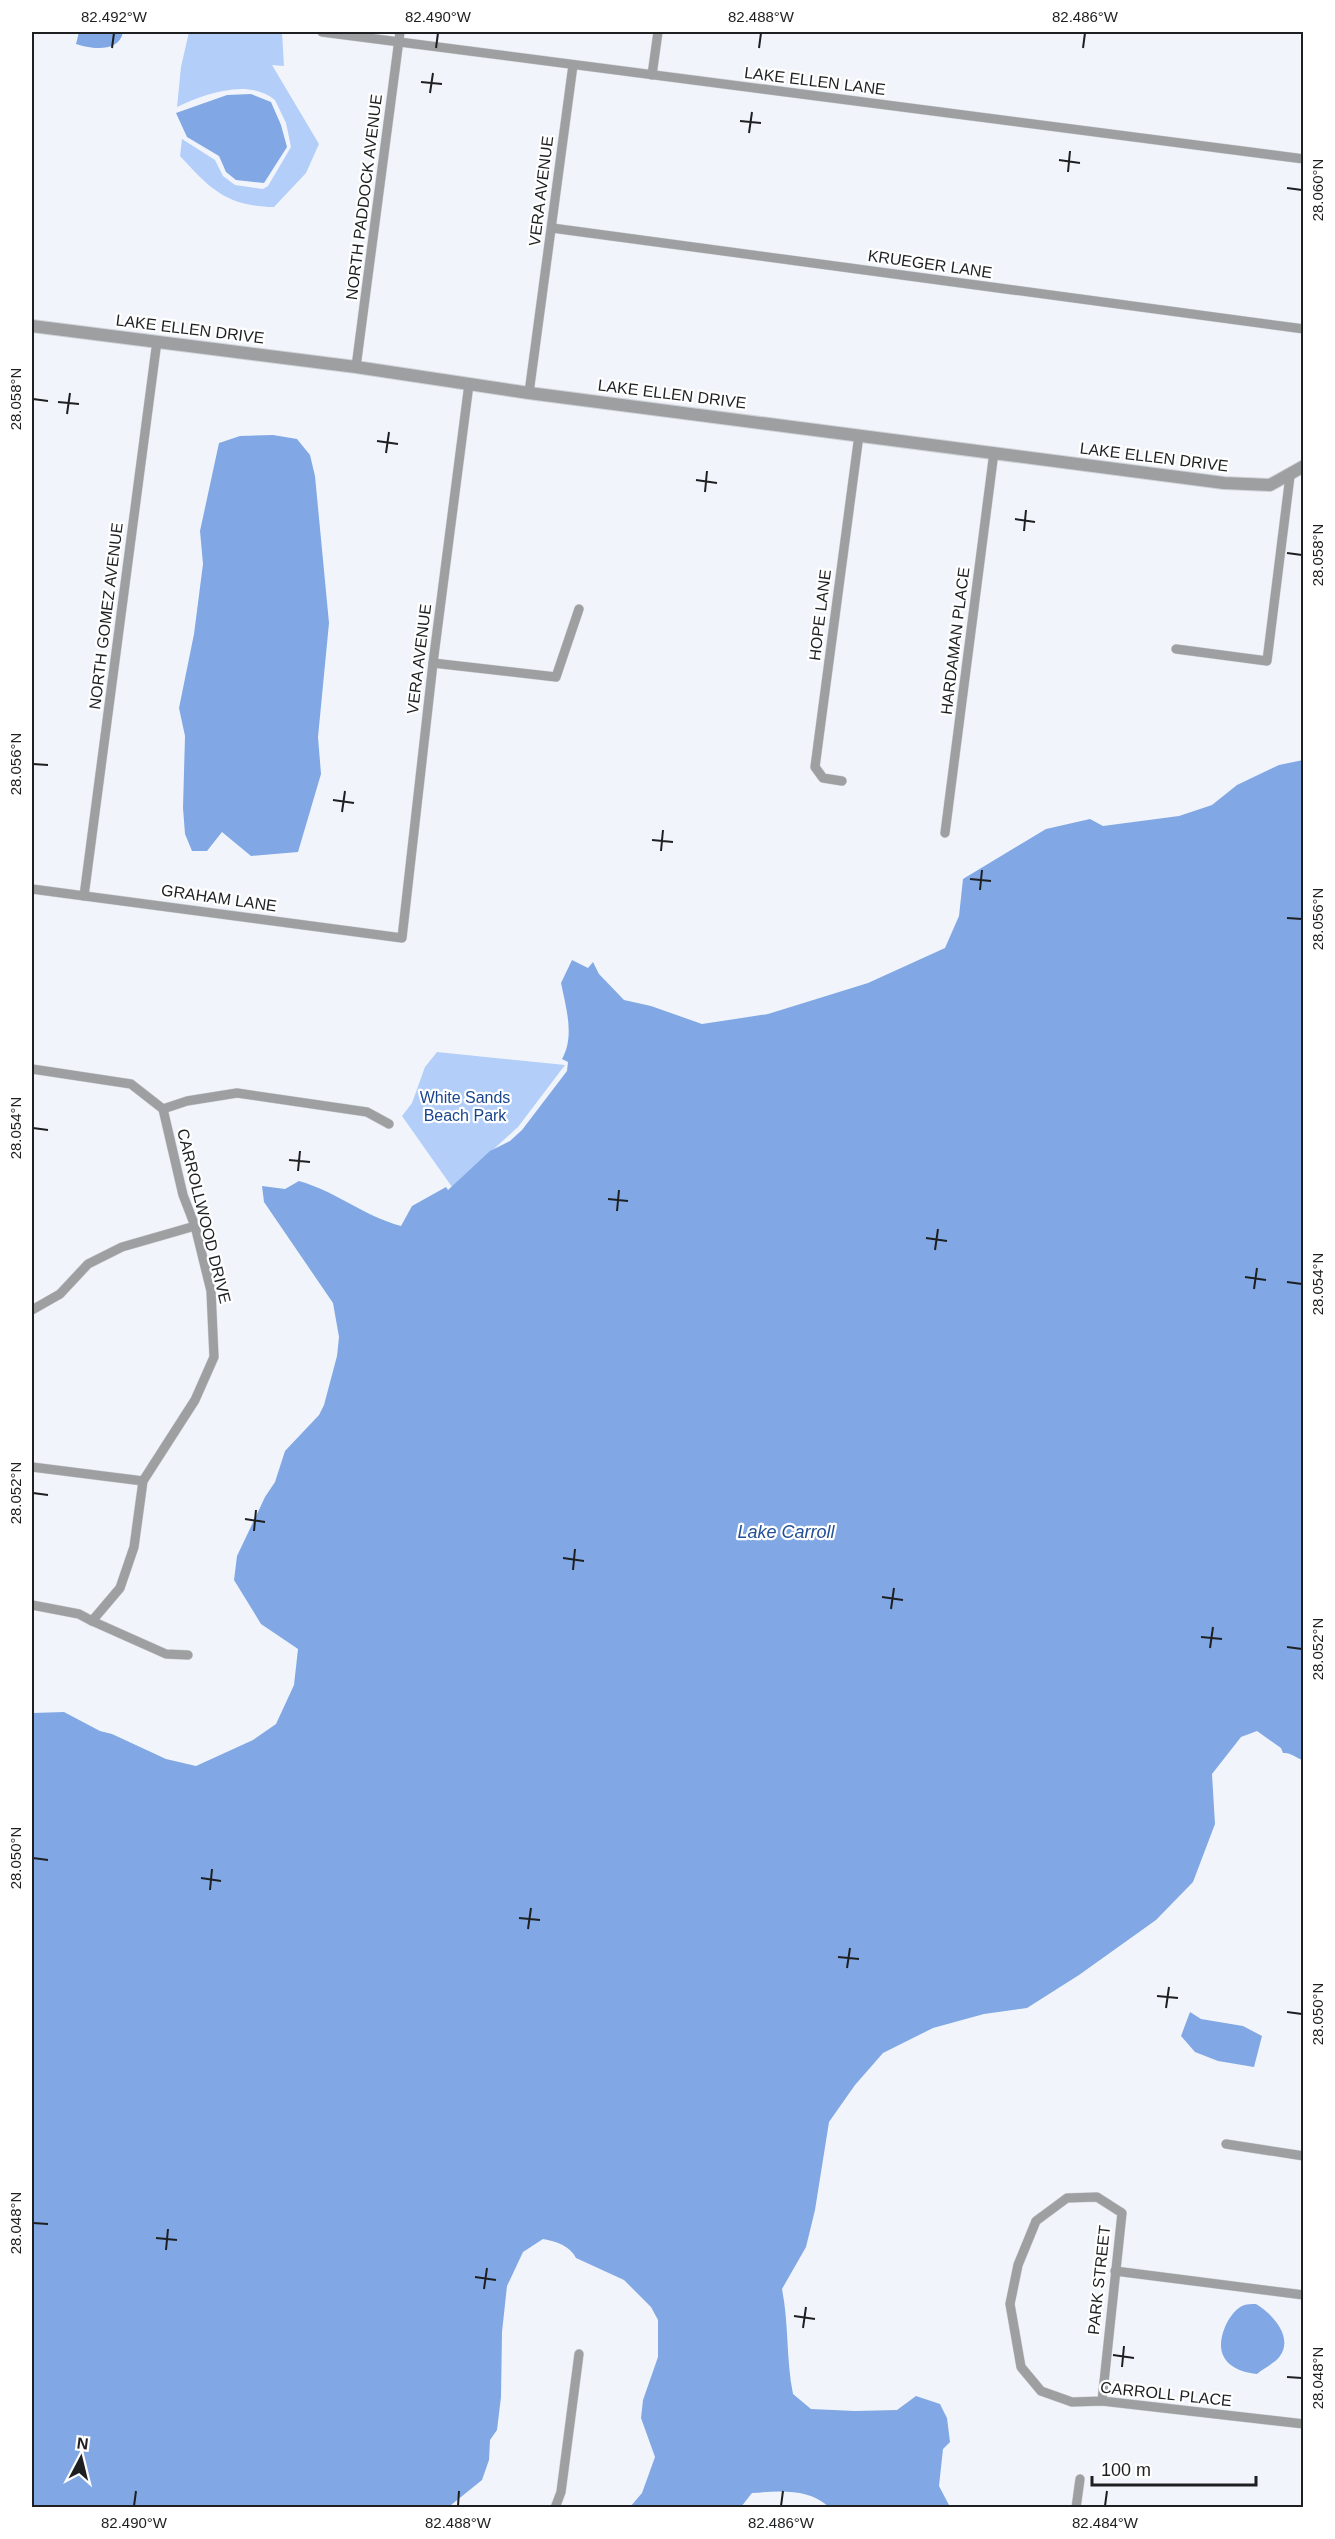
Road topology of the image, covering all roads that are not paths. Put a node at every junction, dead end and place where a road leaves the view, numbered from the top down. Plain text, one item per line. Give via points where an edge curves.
1 (322, 32) edge
2 (400, 32) edge
3 (658, 32) edge
4 (399, 42) junction
5 (573, 65) junction
6 (652, 75) junction
7 (1304, 159) edge
8 (552, 228) junction
9 (32, 326) edge
10 (1304, 329) edge
11 (157, 341) junction
12 (356, 367) junction
13 (469, 384) junction
14 (529, 393) junction
15 (859, 435) junction
16 (994, 452) junction
17 (1304, 466) edge
18 (1290, 476) junction
19 (579, 609) dead end
20 (1176, 649) dead end
21 (434, 663) junction
22 (842, 781) dead end
23 (945, 833) dead end
24 (32, 889) edge
25 (84, 896) junction
26 (402, 938) joint
27 (32, 1069) edge
28 (163, 1109) junction
29 (389, 1124) dead end
30 (195, 1227) junction
31 (32, 1310) edge
32 (32, 1467) edge
33 (143, 1481) junction
34 (32, 1605) edge
35 (92, 1621) junction
36 (188, 1655) dead end
37 (1226, 2144) dead end
38 (1304, 2156) edge
39 (1026, 2244) joint
40 (1115, 2271) junction
41 (1304, 2295) edge
42 (579, 2354) dead end
43 (1102, 2401) junction
44 (1304, 2424) edge
45 (1080, 2479) dead end
46 (555, 2508) edge
47 (1076, 2508) edge

1 - 4 street, LAKE ELLEN LANE
2 - 4 street, NORTH PADDOCK AVENUE
3 - 6 street
4 - 5 street, LAKE ELLEN LANE
4 - 12 street, NORTH PADDOCK AVENUE
5 - 6 street, LAKE ELLEN LANE
5 - 8 street, VERA AVENUE
6 - 7 street, LAKE ELLEN LANE
8 - 10 street, KRUEGER LANE
8 - 14 street, VERA AVENUE
9 - 11 street, LAKE ELLEN DRIVE
11 - 12 street, LAKE ELLEN DRIVE
11 - 25 street, NORTH GOMEZ AVENUE
12 - 13 street, LAKE ELLEN DRIVE
13 - 14 street, LAKE ELLEN DRIVE
13 - 21 street, VERA AVENUE
14 - 15 street, LAKE ELLEN DRIVE
15 - 16 street, LAKE ELLEN DRIVE
15 - 22 street, HOPE LANE via 815,767 823,778
16 - 18 street, LAKE ELLEN DRIVE via 1250,486 1270,485
16 - 23 street, HARDAMAN PLACE
17 - 18 street, LAKE ELLEN DRIVE
18 - 20 street via 1267,661
19 - 21 street via 556,677
21 - 26 street, VERA AVENUE
24 - 25 street, GRAHAM LANE
25 - 26 street, GRAHAM LANE
27 - 28 street, CARROLLWOOD DRIVE via 131,1084
28 - 29 street, CARROLLWOOD DRIVE via 237,1093 367,1112
28 - 30 street, CARROLLWOOD DRIVE via 183,1196
30 - 31 street via 122,1247 92,1262 60,1294
30 - 33 street, CARROLLWOOD DRIVE via 211,1291 214,1357 195,1400
32 - 33 street
33 - 35 street, CARROLLWOOD DRIVE via 134,1546 120,1587
34 - 35 street via 79,1614
35 - 36 street via 166,1654
37 - 38 street
39 - 40 street, PARK STREET via 1036,2221 1067,2198 1097,2197 1122,2213
39 - 43 street, CARROLL PLACE via 1010,2304 1021,2367 1041,2391 1072,2402
40 - 41 street
40 - 43 street, PARK STREET
42 - 46 street via 561,2492
43 - 44 street, CARROLL PLACE
45 - 47 street

